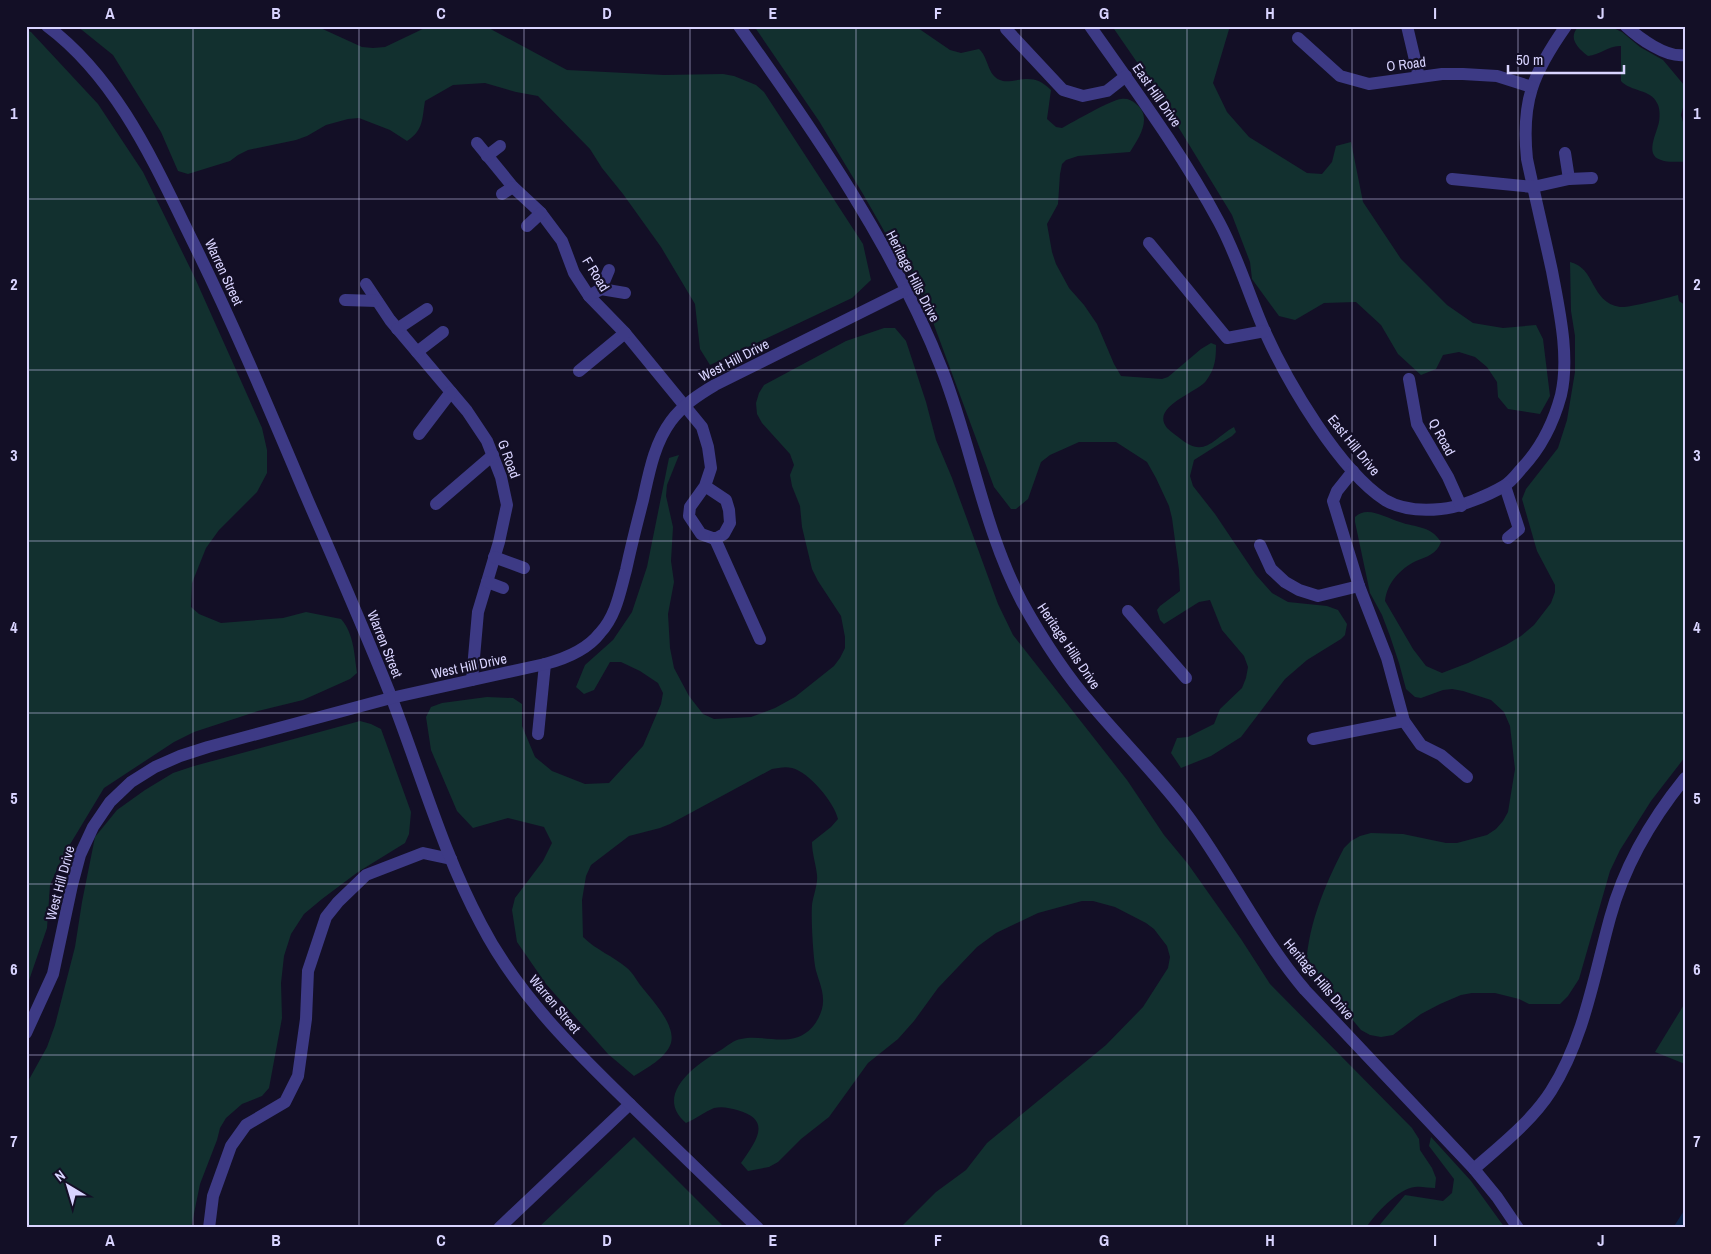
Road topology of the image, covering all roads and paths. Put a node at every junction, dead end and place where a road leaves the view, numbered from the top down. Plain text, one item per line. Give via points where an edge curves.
1 (47, 26) edge
2 (739, 26) edge
3 (1090, 26) edge
4 (1407, 26) edge
5 (1566, 26) edge
6 (1626, 26) edge
7 (1006, 29) dead end
8 (1298, 38) dead end
9 (1685, 55) edge
10 (1126, 76) junction
11 (1420, 77) junction
12 (1532, 87) junction
13 (477, 144) dead end
14 (500, 146) dead end
15 (1565, 154) dead end
16 (487, 156) junction
17 (1592, 178) dead end
18 (1452, 179) dead end
19 (1569, 179) junction
20 (1533, 187) junction
21 (541, 213) junction
22 (527, 226) dead end
23 (1149, 243) dead end
24 (609, 270) dead end
25 (366, 284) dead end
26 (601, 289) junction
27 (906, 290) junction
28 (625, 293) dead end
29 (589, 296) junction
30 (345, 300) dead end
31 (377, 301) junction
32 (427, 309) dead end
33 (397, 329) junction
34 (1265, 331) junction
35 (444, 332) dead end
36 (626, 333) junction
37 (416, 352) junction
38 (580, 371) dead end
39 (1409, 379) dead end
40 (451, 392) junction
41 (684, 406) junction
42 (419, 434) dead end
43 (493, 455) junction
44 (1353, 471) junction
45 (705, 486) junction
46 (1505, 486) junction
47 (436, 504) dead end
48 (1461, 506) junction
49 (714, 538) junction
50 (1508, 538) dead end
51 (1260, 545) dead end
52 (494, 557) junction
53 (524, 568) dead end
54 (487, 582) junction
55 (1359, 586) junction
56 (503, 588) dead end
57 (1128, 611) dead end
58 (760, 639) dead end
59 (545, 664) junction
60 (1186, 678) dead end
61 (472, 680) junction
62 (391, 698) junction
63 (1404, 721) junction
64 (538, 734) dead end
65 (1313, 739) dead end
66 (1467, 777) dead end
67 (1685, 778) edge
68 (451, 859) junction
69 (26, 1033) edge
70 (630, 1104) junction
71 (1474, 1169) junction
72 (209, 1228) edge
73 (499, 1228) edge
74 (758, 1228) edge
75 (1518, 1228) edge

1 - 62 street, Warren Street via 94,72 116,101 155,166 235,332
2 - 27 street, Heritage Hills Drive via 854,196
3 - 10 street, East Hill Drive
4 - 11 street
5 - 12 street, East Hill Drive via 1541,64
6 - 9 street via 1638,37 1671,55
7 - 10 street via 1063,90 1083,96 1107,91
8 - 11 street, O Road via 1340,76 1369,84
10 - 34 street, East Hill Drive via 1180,156 1221,225
11 - 12 street, O Road via 1497,76
12 - 20 street, East Hill Drive via 1524,136
13 - 16 street, F Road
14 - 16 street
15 - 19 street
16 - 21 street, F Road via 508,191
17 - 19 street
18 - 20 street
19 - 20 street
20 - 46 street, East Hill Drive via 1559,308 1564,367 1554,418 1541,443
21 - 22 street
21 - 29 street, F Road via 562,241 574,273
23 - 34 street via 1227,338
24 - 26 street
25 - 31 street, G Road
26 - 28 street
26 - 29 street
27 - 41 street, West Hill Drive via 715,385
27 - 71 street, Heritage Hills Drive via 943,372 1004,564 1066,674 1191,819 1285,966
29 - 36 street, F Road
30 - 31 street
31 - 33 street, G Road
32 - 33 street
33 - 37 street, G Road
34 - 44 street, East Hill Drive via 1300,397
35 - 37 street
36 - 38 street
36 - 41 street, F Road via 651,354
37 - 40 street, G Road
39 - 48 street, Q Road via 1417,424
40 - 42 street
40 - 43 street, G Road via 467,411
41 - 45 street, F Road via 702,428 708,447 710,468
41 - 59 street, West Hill Drive via 670,422 651,466 611,618 600,634 582,648 564,659
43 - 47 street
43 - 52 street, G Road via 507,505
44 - 48 street, East Hill Drive via 1387,501 1408,508 1429,510
44 - 55 street via 1333,501
45 - 49 street via 690,507 689,516 701,534
45 - 49 street via 726,500 729,510 730,523 724,534
46 - 48 street, East Hill Drive
46 - 50 street via 1519,529
49 - 58 street
51 - 55 street via 1271,569 1299,590 1318,596
52 - 53 street
52 - 54 street, G Road
54 - 56 street
54 - 61 street, G Road via 478,612
55 - 63 street via 1387,658
57 - 60 street
59 - 61 street, West Hill Drive
59 - 64 street
61 - 62 street, West Hill Drive
62 - 68 street, Warren Street
62 - 69 street, West Hill Drive via 208,746 155,767 131,782 110,802 80,855 53,974
63 - 65 street
63 - 66 street via 1421,745 1441,755
67 - 71 street via 1650,825 1632,857 1610,918 1591,996 1566,1062 1532,1115
68 - 70 street, Warren Street via 482,927 527,996 580,1056
68 - 72 street via 423,853 366,875 326,917 308,971 306,1019 298,1076 285,1102 246,1125 231,1146 213,1196
70 - 73 street
70 - 74 street, Warren Street
71 - 75 street, Heritage Hills Drive

